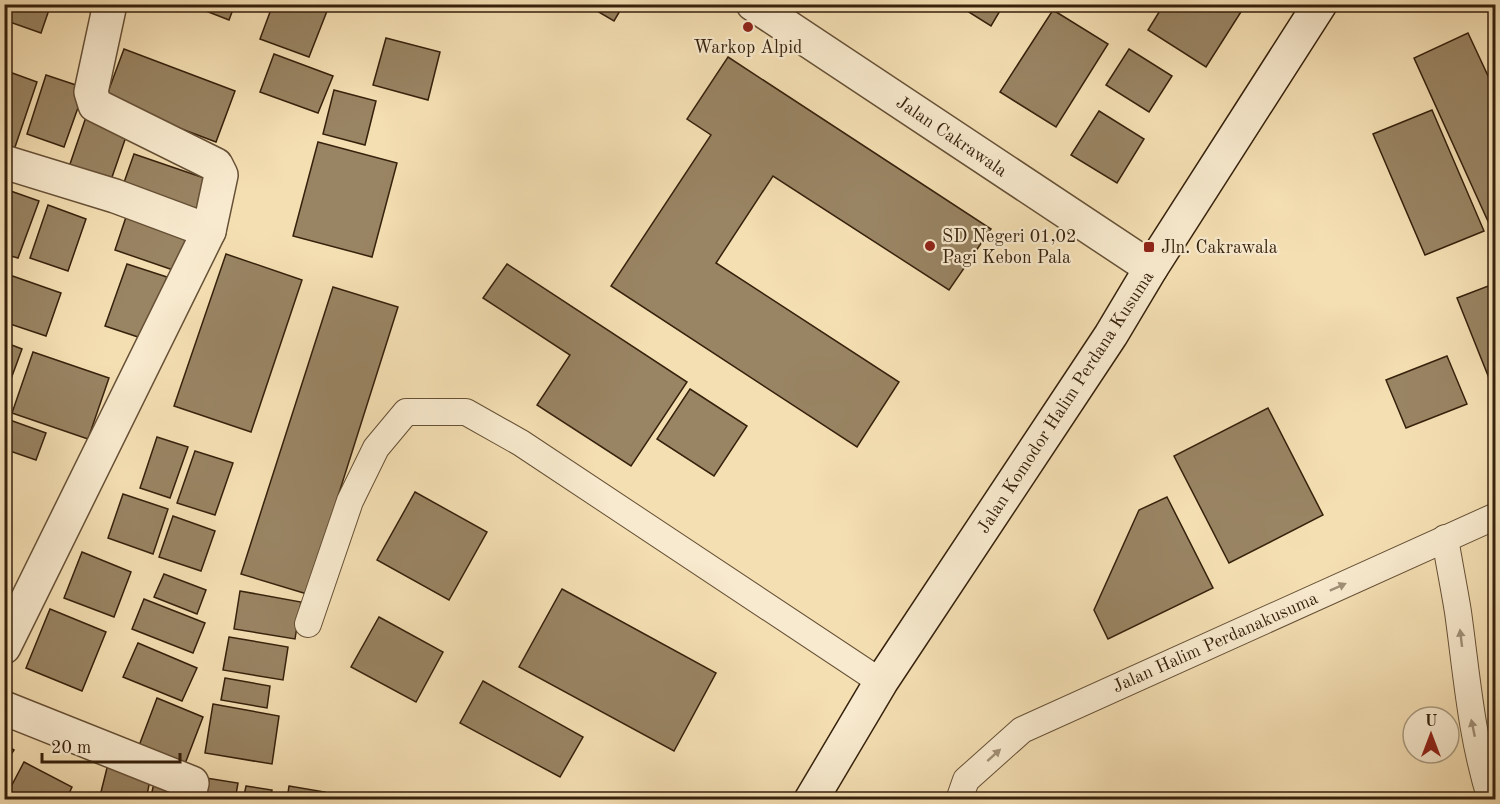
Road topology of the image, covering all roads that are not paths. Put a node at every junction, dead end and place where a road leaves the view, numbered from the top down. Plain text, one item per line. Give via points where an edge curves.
1 (110, 4) edge
2 (1320, 4) edge
3 (762, 7) edge
4 (4, 162) edge
5 (209, 231) junction
6 (1150, 268) junction
7 (1496, 516) edge
8 (1445, 538) junction
9 (308, 624) dead end
10 (4, 647) edge
11 (881, 682) junction
12 (4, 708) edge
13 (188, 800) edge
14 (811, 800) edge
15 (959, 800) edge
16 (1491, 800) edge

1 - 5 street via 91,92 95,105 216,165 221,175
2 - 6 street, Jalan Komodor Halim Perdana Kusuma
3 - 6 street, Jalan Cakrawala
4 - 5 street via 115,196
5 - 10 street
6 - 11 street, Jalan Komodor Halim Perdana Kusuma via 1085,375
7 - 8 lane, Jalan Halim Perdanakusuma
15 -> 8 lane, Jalan Halim Perdanakusuma via 966,780 1022,730
16 -> 8 lane via 1471,718
9 - 11 lane via 350,501 376,448 406,412 466,412 521,443
11 - 14 street, Jalan Komodor Halim Perdana Kusuma
12 - 13 street via 192,783

